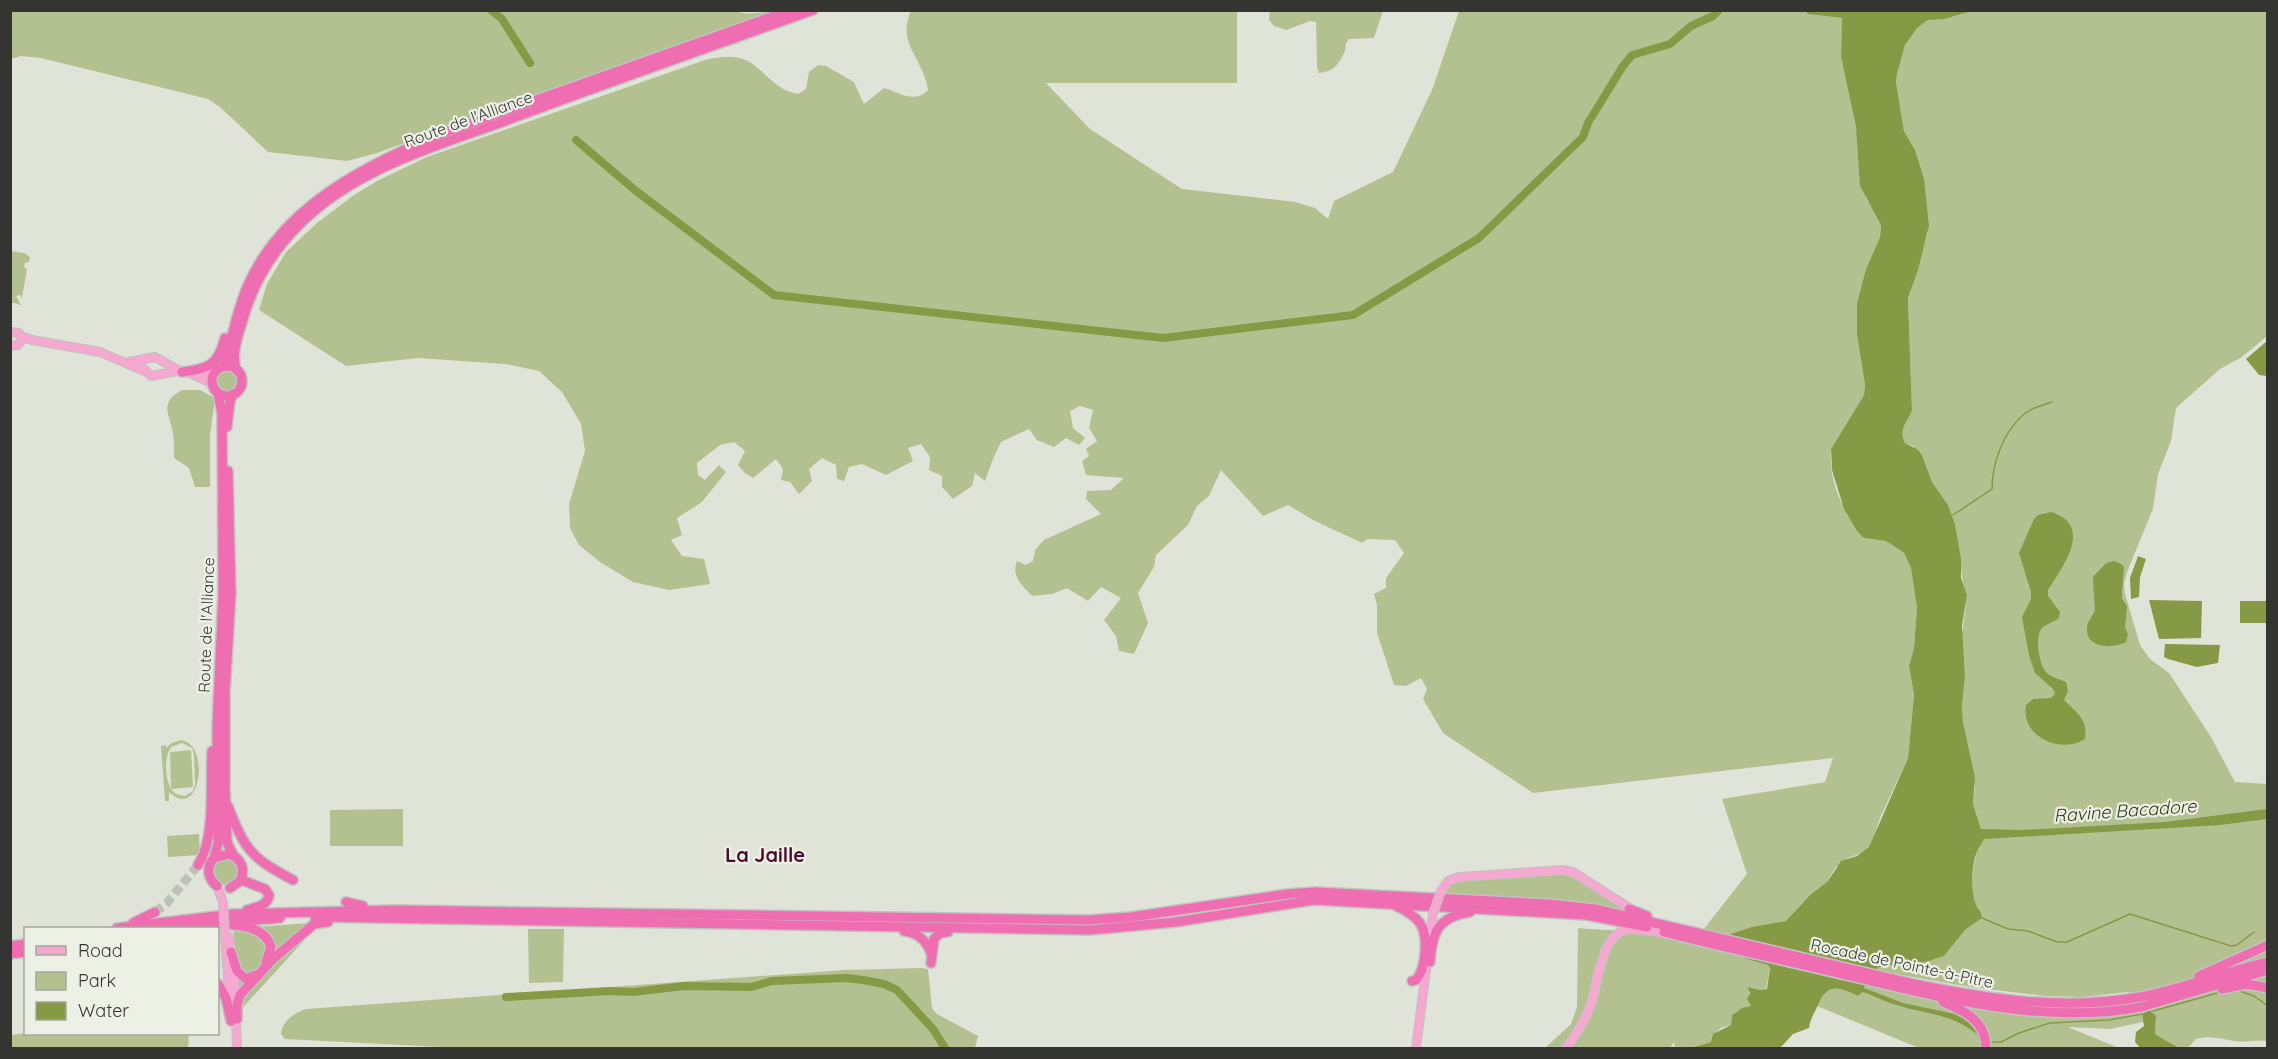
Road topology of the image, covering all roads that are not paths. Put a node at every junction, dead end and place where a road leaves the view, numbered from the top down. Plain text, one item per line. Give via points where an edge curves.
1 (791, 10) edge
2 (813, 10) edge
3 (244, 295) junction
4 (10, 332) edge
5 (21, 340) junction
6 (10, 346) edge
7 (145, 360) junction
8 (160, 360) junction
9 (122, 362) junction
10 (224, 367) junction
11 (236, 369) junction
12 (144, 370) junction
13 (185, 373) junction
14 (215, 373) junction
15 (156, 375) junction
16 (215, 389) junction
17 (233, 394) junction
18 (221, 644) junction
19 (225, 798) junction
20 (234, 855) junction
21 (214, 858) junction
22 (198, 865) tunnel mouth
23 (294, 880) dead end
24 (244, 881) dead end
25 (217, 886) joint
26 (230, 888) joint
27 (225, 902) junction
28 (346, 902) dead end
29 (1391, 904) junction
30 (1629, 909) junction
31 (746, 910) dead end
32 (775, 910) dead end
33 (155, 912) tunnel mouth
34 (1532, 912) junction
35 (233, 914) junction
36 (395, 914) junction
37 (706, 916) junction
38 (839, 922) junction
39 (675, 923) junction
40 (124, 927) edge
41 (130, 927) edge
42 (177, 927) edge
43 (207, 927) edge
44 (857, 927) junction
45 (1017, 930) junction
46 (1674, 931) junction
47 (784, 932) dead end
48 (744, 933) dead end
49 (1708, 937) junction
50 (227, 938) junction
51 (2268, 945) edge
52 (231, 952) junction
53 (1430, 962) dead end
54 (2268, 962) edge
55 (2268, 970) edge
56 (1412, 981) dead end
57 (2247, 984) junction
58 (219, 986) edge
59 (1914, 988) junction
60 (2268, 988) edge
61 (2167, 990) junction
62 (2268, 993) edge
63 (2161, 1002) junction
64 (234, 1020) junction
65 (235, 1048) edge
66 (1416, 1048) edge
67 (1566, 1048) edge
68 (1986, 1048) edge

1 - 3 highway, Route de l'Alliance via 443,133 392,155 312,203 268,250
2 - 11 highway, Route de l'Alliance via 396,161 351,184 316,210 272,257 247,306 234,350
3 - 10 highway, Route de l'Alliance
3 - 13 highway via 232,315 216,360
4 - 5 main road via 17,332
5 - 6 main road
5 - 9 main road via 87,349
7 - 8 main road
7 - 9 main road
7 - 12 main road
8 - 13 main road
8 - 15 main road via 162,368
9 - 12 main road
10 - 11 highway
10 - 14 highway
11 - 17 highway via 242,384
12 - 15 main road via 148,375
13 - 14 main road
13 - 15 main road
13 - 16 main road
14 - 16 highway
16 - 17 highway via 225,396
16 - 18 highway, Route de l'Alliance via 222,414
17 - 19 highway, Route de l'Alliance via 227,421 231,594 225,693
18 - 21 highway, Route de l'Alliance via 218,844
18 - 22 highway via 215,687 210,833
19 - 20 highway, Route de l'Alliance via 227,842
19 - 23 highway via 249,849 264,864
20 - 21 highway
20 - 26 highway, Route de l'Alliance via 243,875
21 - 25 highway, Route de l'Alliance via 208,872
24 - 35 highway via 265,889 268,900
25 - 27 main road
26 - 27 main road
27 - 50 main road, bridge
28 - 36 highway
29 - 34 highway
29 - 45 highway via 1314,900 1131,927
29 - 56 highway via 1411,914 1424,932 1421,975
30 - 46 main road
30 - 49 highway
30 - 66 main road, bridge via 1563,870 1448,881 1433,914
31 - 37 highway
32 - 38 highway
33 - 40 highway
34 - 46 highway via 1614,919
34 - 53 highway via 1468,911 1455,915 1439,925
35 - 36 highway
35 - 41 highway
36 - 37 highway
36 - 39 highway
36 - 42 highway
36 - 64 highway via 314,924 273,959 242,993
37 - 38 highway
38 - 39 highway
38 - 44 highway
38 - 46 highway via 1099,920 1316,892 1573,906 1634,917
38 - 47 highway
39 - 48 highway via 735,928
43 - 52 highway via 252,928 266,936 271,947 265,964 248,979 239,975
44 - 45 highway
44 - 45 highway via 911,932 924,940 931,958 934,939 940,933
46 - 49 highway, Rocade de Pointe-à-Pitre
46 - 67 main road via 1625,930 1612,939 1590,1005
49 - 59 highway, Rocade de Pointe-à-Pitre
50 - 52 main road
50 - 64 main road
51 - 61 highway
52 - 64 main road
54 - 61 highway, Rocade de Pointe-à-Pitre
55 - 63 highway, Rocade de Pointe-à-Pitre
57 - 60 highway
57 - 62 main road
57 - 63 highway
58 - 64 highway
59 - 61 highway, Rocade de Pointe-à-Pitre via 2070,1004 2116,1001
59 - 63 highway, Rocade de Pointe-à-Pitre via 2017,1010 2067,1014
59 - 68 highway via 1974,1018 1983,1030
64 - 65 main road

